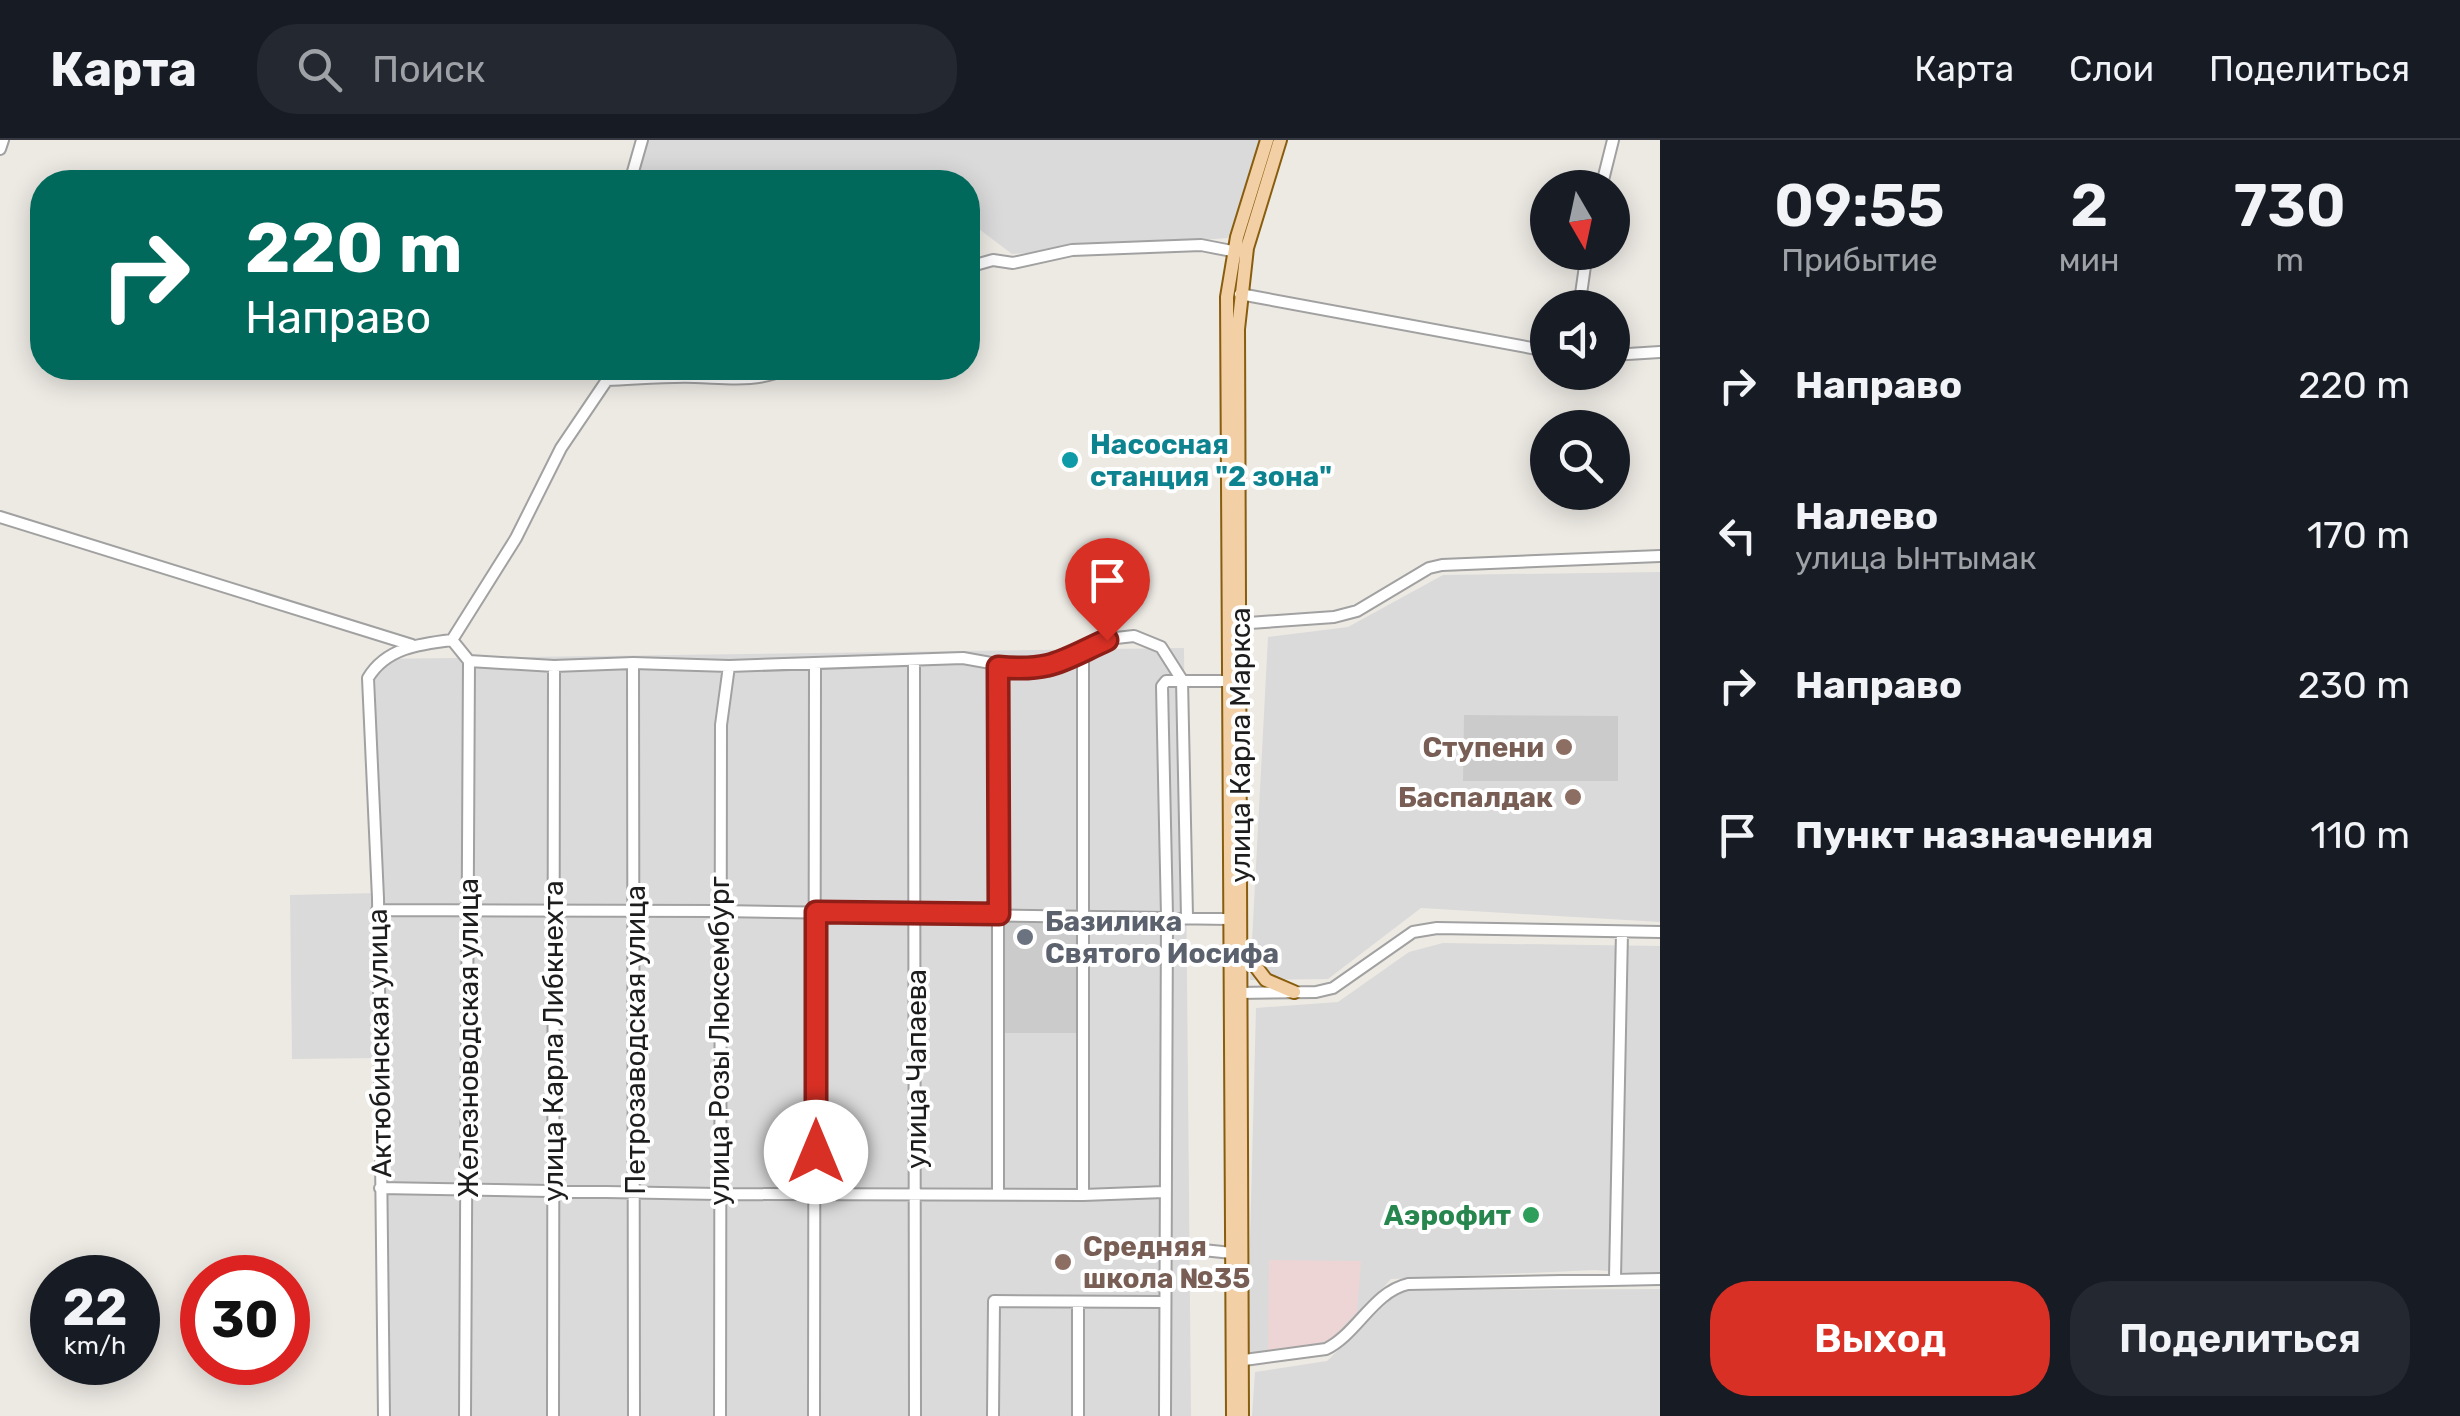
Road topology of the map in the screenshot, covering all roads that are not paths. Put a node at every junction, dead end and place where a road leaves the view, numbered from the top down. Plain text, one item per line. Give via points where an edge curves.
1 (3, 140) edge
2 (642, 140) edge
3 (1267, 140) edge
4 (1280, 140) edge
5 (1614, 140) edge
6 (0, 149) edge
7 (633, 170) edge
8 (1605, 170) edge
9 (1240, 253) junction
10 (980, 264) edge
11 (1240, 294) junction
12 (1530, 347) edge
13 (1660, 352) edge
14 (1630, 354) edge
15 (604, 380) edge
16 (0, 517) edge
17 (1660, 556) edge
18 (1233, 624) junction
19 (452, 640) junction
20 (413, 645) junction
21 (1083, 650) junction
22 (469, 661) junction
23 (914, 662) junction
24 (633, 663) junction
25 (554, 666) junction
26 (729, 666) junction
27 (815, 666) junction
28 (998, 667) junction
29 (1182, 680) junction
30 (1228, 681) junction
31 (470, 908) junction
32 (377, 910) junction
33 (552, 910) junction
34 (635, 910) junction
35 (719, 911) junction
36 (816, 912) junction
37 (916, 914) junction
38 (999, 914) junction
39 (1083, 916) junction
40 (1168, 916) junction
41 (1187, 917) junction
42 (1230, 919) junction
43 (1622, 932) junction
44 (1660, 932) edge
45 (1242, 946) junction
46 (1294, 992) junction
47 (1236, 993) junction
48 (380, 1188) junction
49 (467, 1189) junction
50 (554, 1190) junction
51 (635, 1190) junction
52 (816, 1192) junction
53 (1164, 1192) junction
54 (718, 1194) junction
55 (915, 1194) junction
56 (998, 1194) junction
57 (1083, 1195) junction
58 (1164, 1246) junction
59 (1232, 1253) junction
60 (1615, 1278) junction
61 (1660, 1279) edge
62 (1078, 1302) junction
63 (1165, 1302) junction
64 (1238, 1361) junction
65 (384, 1416) edge
66 (466, 1416) edge
67 (553, 1416) edge
68 (634, 1416) edge
69 (720, 1416) edge
70 (814, 1416) edge
71 (915, 1416) edge
72 (994, 1416) edge
73 (1078, 1416) edge
74 (1165, 1416) edge
75 (1232, 1416) edge
76 (1242, 1416) edge

1 - 6 street
2 - 7 street
3 - 9 main road, улица Карла Маркса
4 - 9 main road, улица Карла Маркса
5 - 8 street
9 - 10 street via 1201,245 1072,250
9 - 11 main road, улица Карла Маркса
9 - 18 main road, улица Карла Маркса via 1227,297
11 - 12 street
11 - 18 main road, улица Карла Маркса
13 - 14 street
15 - 19 street
16 - 20 street
17 - 18 street via 1442,565 1357,612
18 - 30 main road, улица Карла Маркса
18 - 45 main road, улица Карла Маркса
19 - 20 street
19 - 22 street
20 - 32 street, Актюбинская улица via 378,662 368,678
21 - 28 street via 1041,668
21 - 29 street via 1134,636 1161,646
21 - 39 street
22 - 25 street
22 - 31 street, Железноводская улица
23 - 27 street
23 - 28 street via 963,658
23 - 37 street, улица Чапаева
24 - 25 street
24 - 26 street
24 - 34 street, Петрозаводская улица
25 - 33 street, улица Карла Либкнехта
26 - 27 street
26 - 35 street, улица Розы Люксембург via 721,725
27 - 36 street
28 - 38 street
29 - 30 street
29 - 40 street via 1162,686
29 - 41 street
30 - 42 main road, улица Карла Маркса
31 - 32 street
31 - 33 street
31 - 49 street, Железноводская улица
32 - 48 street, Актюбинская улица
33 - 34 street
33 - 50 street, улица Карла Либкнехта
34 - 35 street
34 - 51 street, Петрозаводская улица
35 - 36 street
35 - 54 street, улица Розы Люксембург
36 - 37 street
36 - 52 street
37 - 38 street
37 - 55 street, улица Чапаева
38 - 39 street
38 - 56 street
39 - 40 street
39 - 57 street
40 - 41 street
40 - 53 street
41 - 42 street
42 - 47 main road, улица Карла Маркса
43 - 44 street
43 - 46 street via 1413,932 1332,988
43 - 60 street
45 - 46 main road via 1266,980
45 - 47 main road, улица Карла Маркса
46 - 47 street
47 - 59 main road, улица Карла Маркса
47 - 64 main road, улица Карла Маркса
48 - 49 street
48 - 65 street, Актюбинская улица
49 - 50 street
49 - 66 street, Железноводская улица
50 - 51 street
50 - 67 street, улица Карла Либкнехта
51 - 54 street
51 - 68 street, Петрозаводская улица
52 - 54 street
52 - 55 street
52 - 70 street
53 - 57 street
53 - 58 street
54 - 69 street, улица Розы Люксембург
55 - 56 street
55 - 71 street, улица Чапаева
56 - 57 street
58 - 59 street
58 - 63 street
59 - 64 main road, улица Карла Маркса
60 - 61 street
60 - 64 street via 1400,1286 1326,1349
62 - 63 street
62 - 72 street via 994,1301
62 - 73 street
63 - 74 street
64 - 75 main road, улица Карла Маркса
64 - 76 main road, улица Карла Маркса

